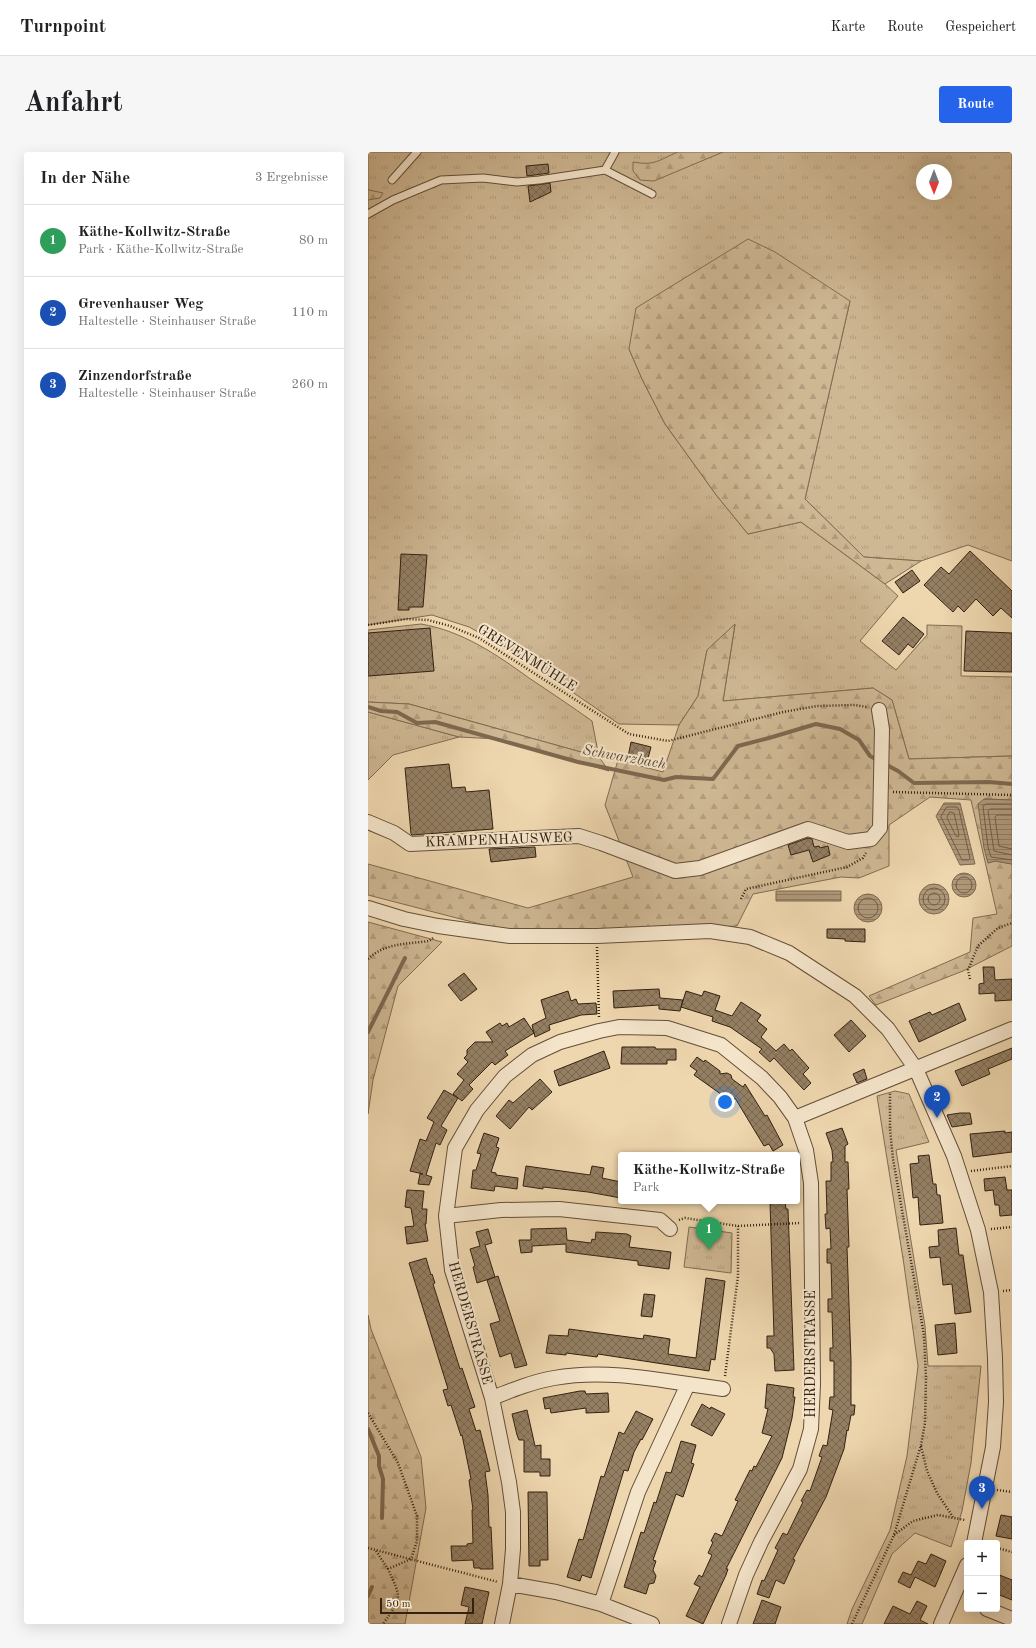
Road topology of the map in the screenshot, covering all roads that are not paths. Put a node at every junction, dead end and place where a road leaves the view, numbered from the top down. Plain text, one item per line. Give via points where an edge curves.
1 (417, 152) edge
2 (615, 152) edge
3 (604, 170) junction
4 (392, 180) dead end
5 (652, 194) dead end
6 (368, 214) edge
7 (879, 710) road end
8 (368, 822) edge
9 (368, 908) edge
10 (1012, 1029) edge
11 (916, 1069) junction
12 (795, 1118) junction
13 (446, 1216) junction
14 (670, 1229) road end
15 (688, 1384) junction
16 (723, 1389) road end
17 (492, 1398) junction
18 (975, 1540) edge
19 (965, 1576) edge
20 (510, 1584) junction
21 (961, 1599) edge
22 (601, 1604) junction
23 (994, 1612) edge
24 (1012, 1619) edge
25 (502, 1624) edge
26 (652, 1624) edge
27 (729, 1624) edge
28 (941, 1624) edge

1 - 4 lane
2 - 3 lane
3 - 5 lane
3 - 6 lane via 517,182 483,178 441,180 393,200
7 - 8 street, KRAMPENHAUSWEG via 882,729 880,828 871,839 848,842 808,829 700,868 675,871 586,837 410,844 394,833
9 - 11 street via 438,926 510,936 597,936 710,931 750,937 789,953 855,996 888,1029
10 - 11 street
11 - 12 street
11 - 18 street via 960,1172 978,1230 991,1292 996,1402 993,1447
12 - 13 street, HERDERSTRASSE via 762,1078 721,1045 668,1028 620,1027 599,1031 560,1042 532,1055 505,1076 477,1110 455,1148
12 - 27 street, HERDERSTRASSE via 806,1150 810,1183 813,1384 810,1429 800,1469 761,1542
13 - 14 street via 501,1210 559,1208 660,1220
13 - 17 street, HERDERSTRASSE via 452,1270
15 - 16 street
15 - 17 street via 649,1378 582,1375 553,1378
15 - 22 street via 638,1492
17 - 20 street, HERDERSTRASSE via 513,1512
19 - 21 street
20 - 22 street via 556,1592
20 - 25 street, HERDERSTRASSE
21 - 28 street
22 - 26 street
23 - 24 street

